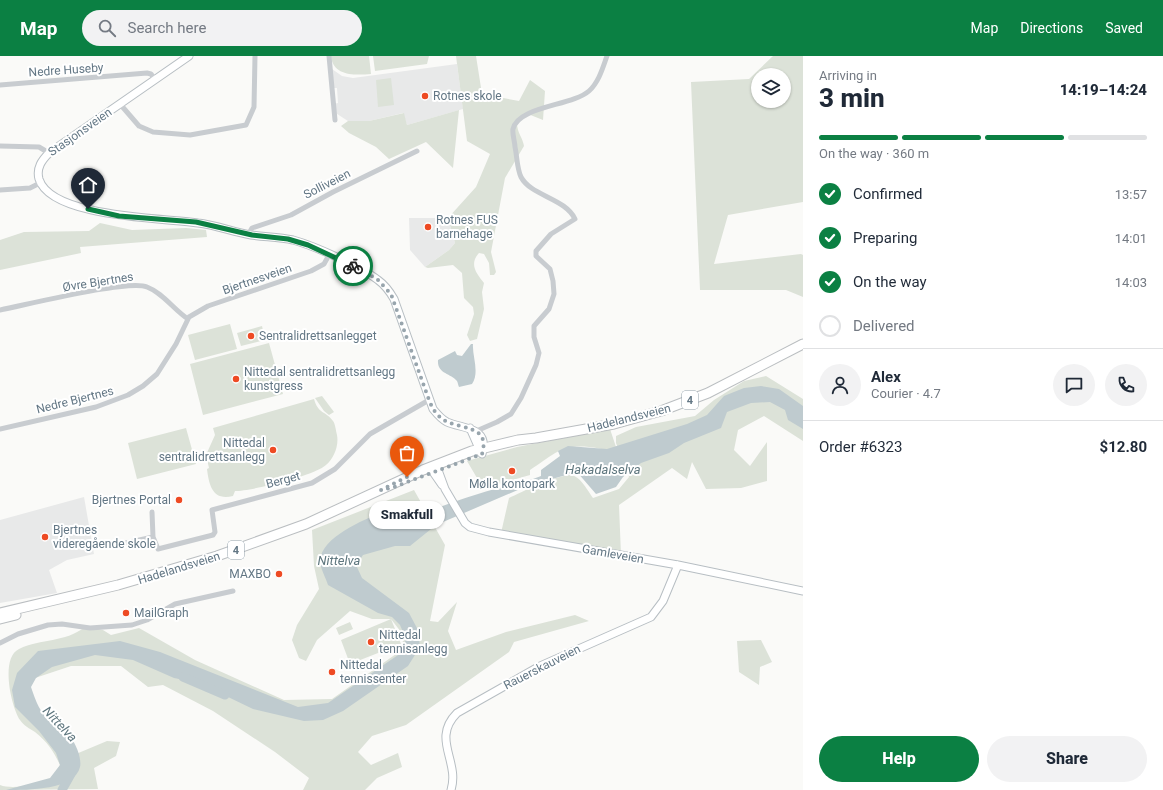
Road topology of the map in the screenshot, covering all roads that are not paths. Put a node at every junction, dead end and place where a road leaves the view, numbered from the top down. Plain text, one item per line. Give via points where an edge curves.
1 (189, 56) edge
2 (255, 56) edge
3 (329, 56) edge
4 (607, 56) edge
5 (155, 80) junction
6 (0, 85) edge
7 (120, 104) junction
8 (335, 120) dead end
9 (0, 146) edge
10 (417, 151) dead end
11 (50, 153) junction
12 (40, 183) junction
13 (0, 190) edge
14 (248, 234) junction
15 (329, 255) junction
16 (0, 310) edge
17 (188, 319) junction
18 (803, 344) edge
19 (429, 400) junction
20 (0, 429) edge
21 (472, 430) junction
22 (482, 450) junction
23 (435, 469) junction
24 (152, 512) dead end
25 (153, 537) junction
26 (112, 546) dead end
27 (678, 565) junction
28 (233, 591) dead end
29 (803, 591) edge
30 (86, 594) junction
31 (0, 613) edge
32 (0, 619) edge
33 (0, 643) edge
34 (450, 790) edge

1 - 5 main road, Stasjonsveien
2 - 7 street via 254,107 246,125 190,135 153,132 139,126
3 - 8 street
4 - 21 street via 597,80 589,91 554,106 527,113 520,118 513,130 521,177 526,184 568,209 576,219 551,234 536,251 536,256 550,269 554,294 549,310 534,326 539,357 521,398 507,417
5 - 6 street, Nedre Huseby via 147,73
5 - 7 main road, Stasjonsveien
7 - 11 main road, Stasjonsveien
9 - 11 street via 39,147
10 - 14 street, Solliveien via 291,215 252,228
11 - 12 main road, Stasjonsveien via 39,166
12 - 13 street via 30,188
12 - 14 main road via 53,195 92,210 119,216 202,223
14 - 15 main road via 295,241
15 - 17 street, Bjertnesveien via 324,264 314,270 203,308
15 - 19 main road via 367,273 388,290 399,311
16 - 17 street, Øvre Bjertnes via 98,290 139,285 155,291
17 - 20 street, Nedre Bjertnes via 161,369 149,382 128,395 105,404
18 - 22 highway, Hadelandsveien / 4 via 708,393 667,409 614,424
19 - 21 main road via 436,413 444,420
19 - 25 street, Berget via 370,434 335,469 312,483 212,510 215,532 213,535 161,549 156,547
21 - 22 main road via 480,437
22 - 23 highway, Hadelandsveien / 4
23 - 27 main road, Gamleveien via 450,499 470,527
23 - 30 highway, Hadelandsveien / 4 via 306,524 229,552
24 - 25 street
25 - 26 street
27 - 29 main road, Gamleveien
27 - 34 main road, Rauerskauveien via 663,601 651,616 526,673 466,706 450,719 445,742 452,771
28 - 33 street via 175,604 147,620 132,625 90,628 48,625 18,634
30 - 31 highway, Hadelandsveien / 4
30 - 32 highway, Hadelandsveien / 4 via 70,601

